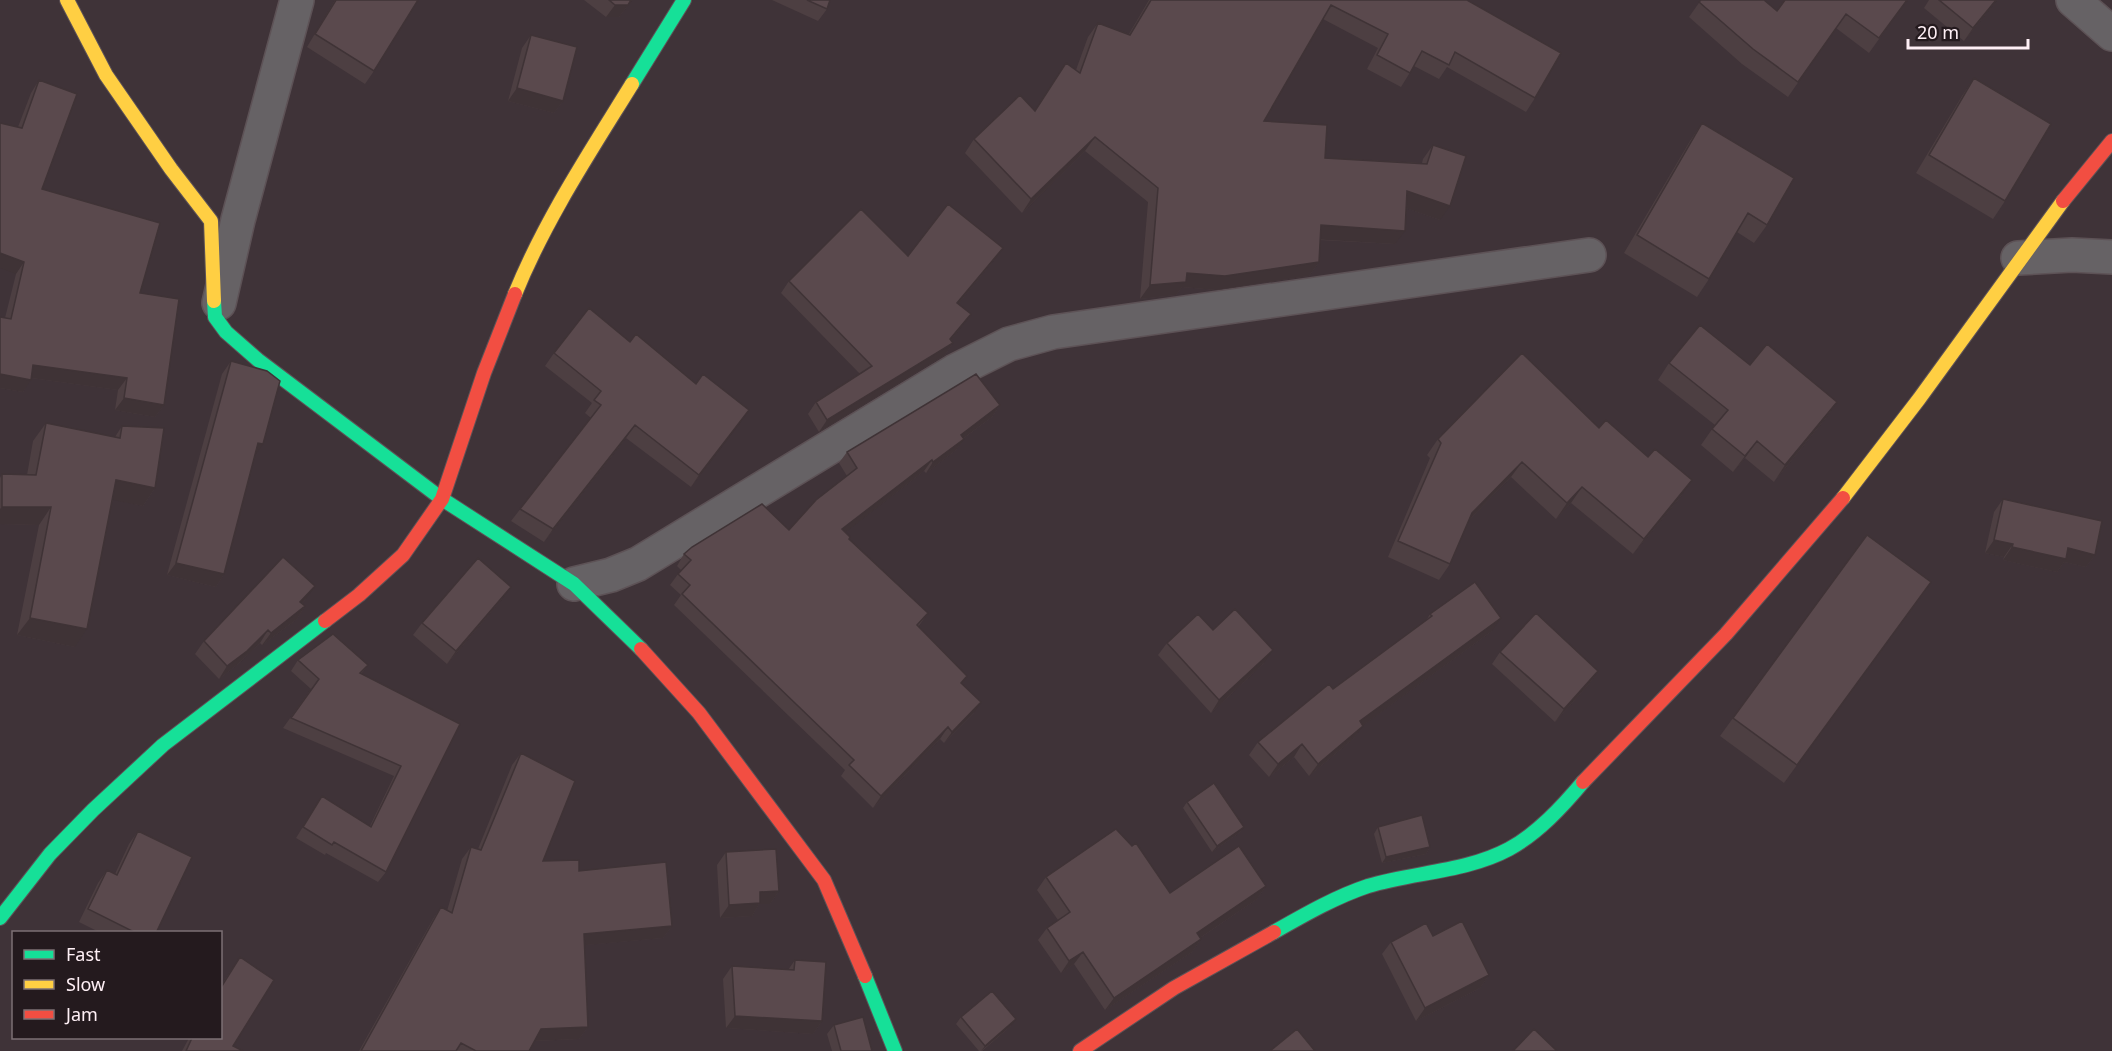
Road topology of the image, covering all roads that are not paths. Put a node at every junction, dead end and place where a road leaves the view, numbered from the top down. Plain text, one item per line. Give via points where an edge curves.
1 (67, 0) edge
2 (297, 0) edge
3 (684, 0) edge
4 (2073, 0) edge
5 (2112, 34) edge
6 (2112, 141) edge
7 (1589, 255) dead end
8 (2112, 256) edge
9 (2018, 258) junction
10 (215, 317) junction
11 (442, 499) junction
12 (574, 584) junction
13 (0, 918) edge
14 (895, 1051) edge
15 (1080, 1051) edge

1 - 10 street via 106,75 211,221
2 - 10 street
3 - 11 street via 569,186 523,275 484,373
4 - 5 street
6 - 9 street
7 - 12 street via 1053,332 1009,344 925,389 638,564
8 - 9 street
9 - 15 street via 1950,358 1832,511 1668,697 1602,761 1558,811 1506,850 1472,862 1385,880 1302,916 1231,953
10 - 11 street via 258,360
11 - 12 street
11 - 13 street via 403,555 359,595 163,745 93,810 50,854
12 - 14 street via 699,713 824,880

